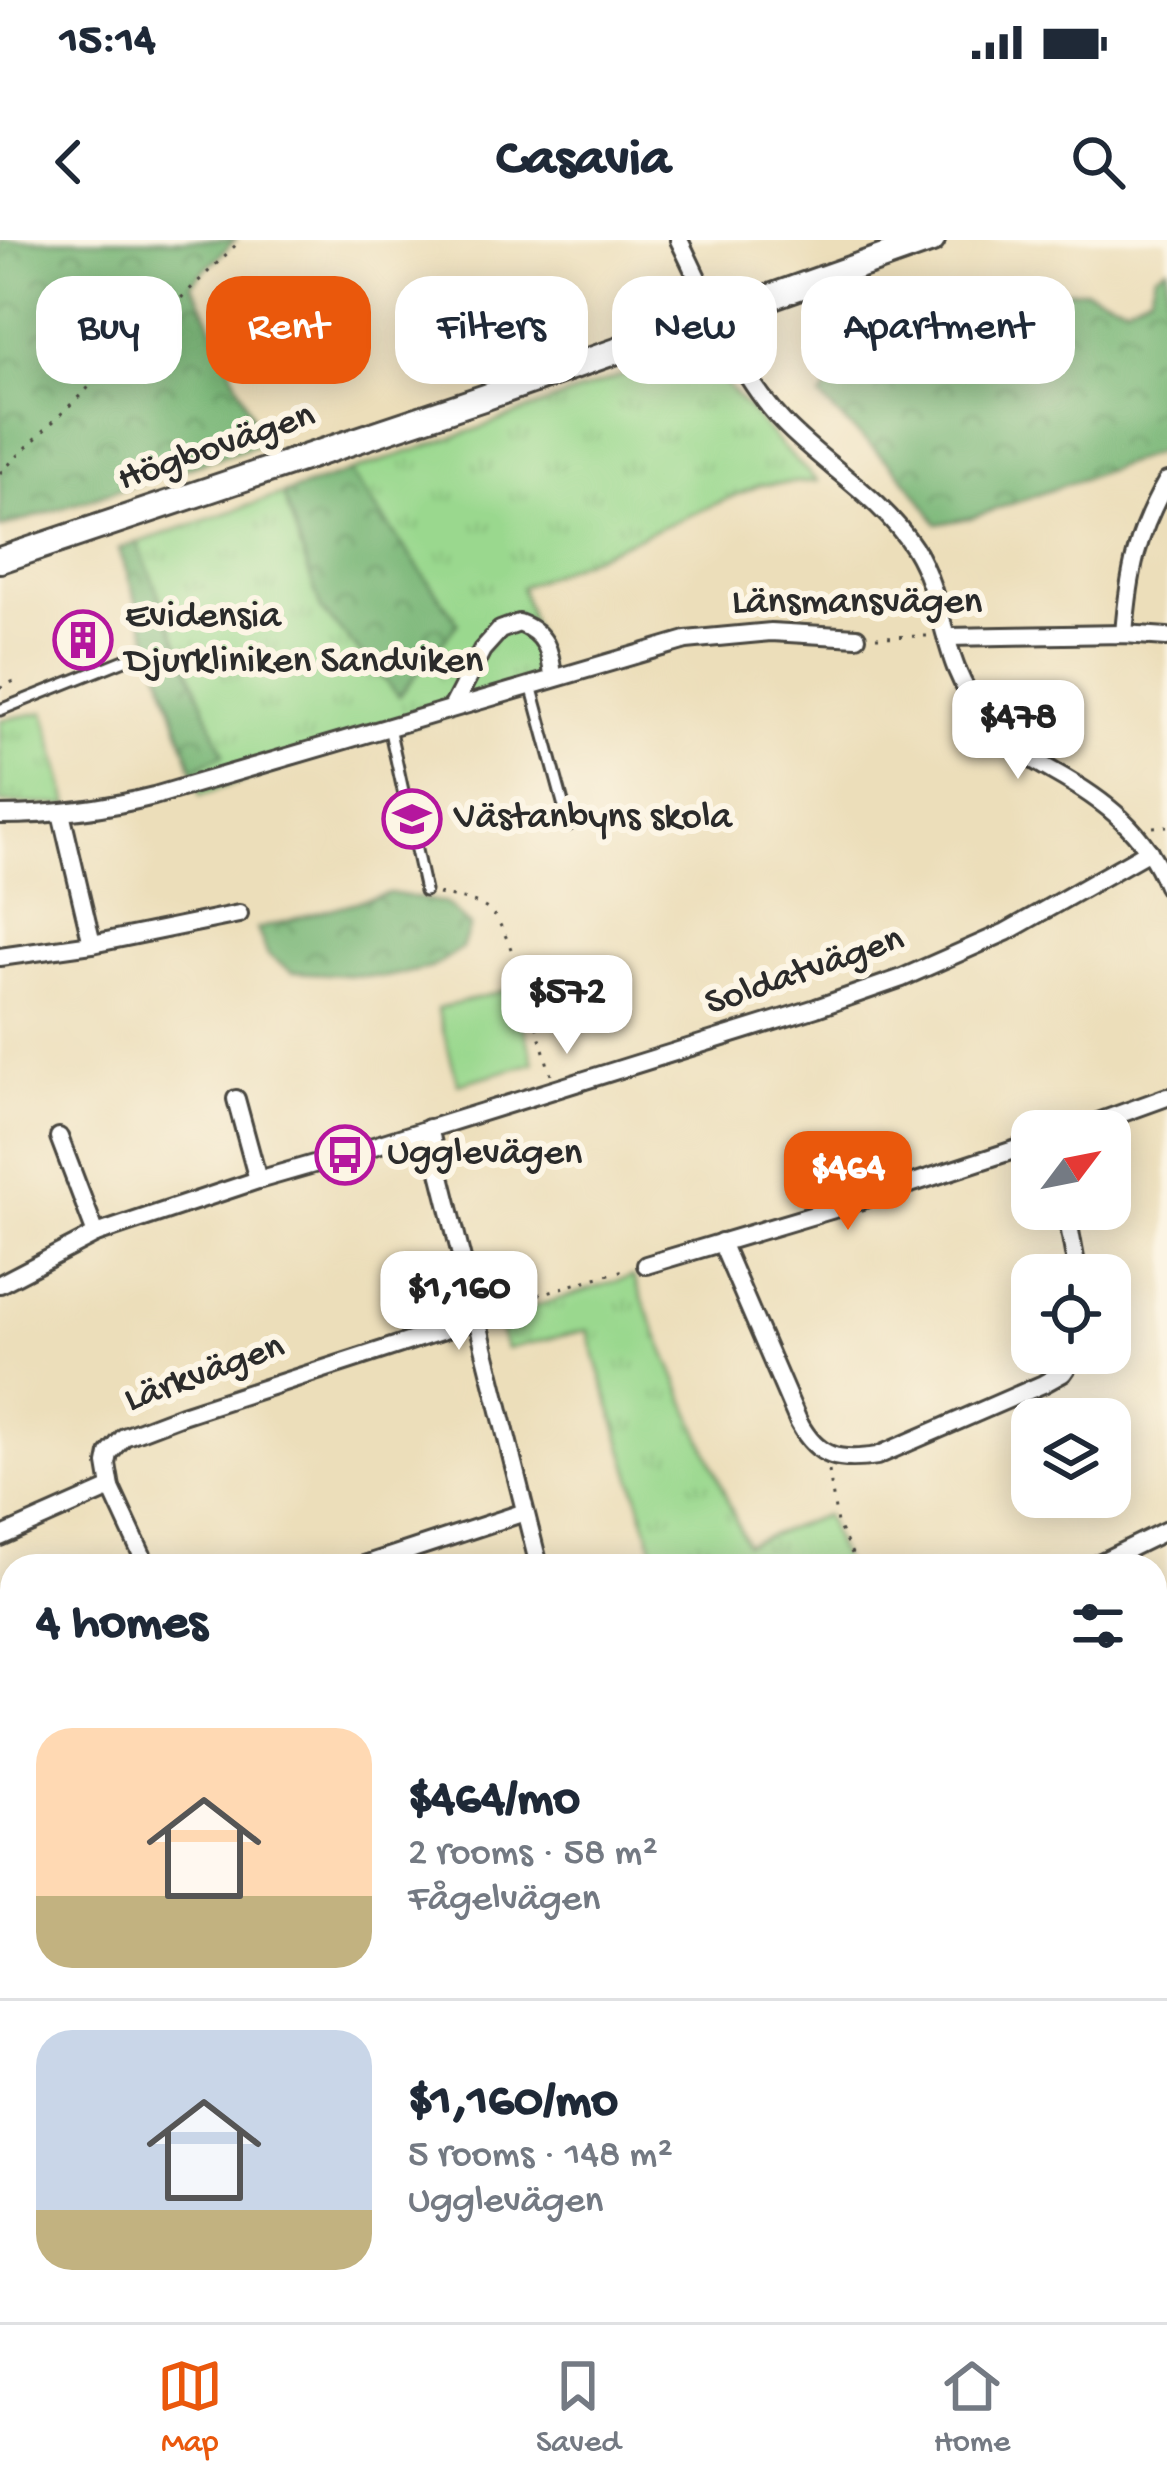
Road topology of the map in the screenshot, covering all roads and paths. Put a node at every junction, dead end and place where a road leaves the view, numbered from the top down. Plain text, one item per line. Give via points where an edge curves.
1 (241, 240) edge
2 (680, 240) edge
3 (932, 240) edge
4 (698, 276) edge
5 (777, 293) edge
6 (612, 352) edge
7 (756, 384) edge
8 (0, 472) edge
9 (1167, 481) edge
10 (0, 560) edge
11 (1124, 634) junction
12 (856, 637) joint
13 (947, 637) junction
14 (1167, 637) edge
15 (132, 657) dead end
16 (553, 678) junction
17 (18, 679) dead end
18 (531, 685) junction
19 (0, 688) edge
20 (452, 708) junction
21 (0, 710) edge
22 (388, 727) junction
23 (61, 813) junction
24 (0, 815) edge
25 (569, 825) dead end
26 (1149, 851) junction
27 (1167, 886) edge
28 (425, 891) joint
29 (239, 914) dead end
30 (92, 944) junction
31 (0, 957) edge
32 (556, 1088) junction
33 (1167, 1097) edge
34 (236, 1100) dead end
35 (1131, 1110) edge
36 (429, 1128) junction
37 (59, 1137) dead end
38 (1011, 1151) edge
39 (258, 1180) junction
40 (96, 1234) junction
41 (721, 1241) junction
42 (646, 1265) joint
43 (0, 1284) edge
44 (477, 1316) junction
45 (1061, 1374) edge
46 (831, 1457) junction
47 (111, 1488) junction
48 (525, 1512) junction
49 (1167, 1530) edge
50 (0, 1537) edge
51 (141, 1554) edge
52 (397, 1554) edge
53 (535, 1554) edge
54 (852, 1554) edge
55 (1118, 1554) edge

1 - 8 path
2 - 4 street
3 - 5 main road, Högbovägen
6 - 10 main road, Högbovägen
7 - 13 street via 779,418 913,547
9 - 11 street via 1134,551
11 - 13 street, Länsmansvägen
11 - 14 street, Länsmansvägen
12 - 13 path, Länsmansvägen
12 - 16 street, Länsmansvägen via 771,632 686,640
13 - 26 street via 966,690 991,727 1112,808
15 - 21 lane
16 - 18 street, Länsmansvägen
16 - 20 street via 544,638 519,623 482,650
17 - 19 path
18 - 20 street, Länsmansvägen
18 - 25 lane
20 - 22 street, Länsmansvägen
22 - 23 street, Länsmansvägen via 154,796
22 - 28 lane
23 - 24 street, Länsmansvägen
23 - 30 street
26 - 27 street
26 - 32 street, Soldatvägen via 1006,932 902,978
28 - 32 path via 492,914
29 - 30 street
30 - 31 street
32 - 36 street, Soldatvägen
33 - 35 street
34 - 39 street
36 - 39 street, Soldatvägen
36 - 44 street
37 - 40 street
38 - 41 street
39 - 40 street, Soldatvägen
40 - 43 street, Soldatvägen
41 - 42 street
41 - 46 street via 799,1423
42 - 44 path
44 - 47 street, Lärkvägen via 124,1437 109,1454
44 - 48 street
45 - 46 street via 877,1456
46 - 54 path via 833,1507
47 - 50 street
47 - 51 street
48 - 52 street
48 - 53 street
49 - 55 street

